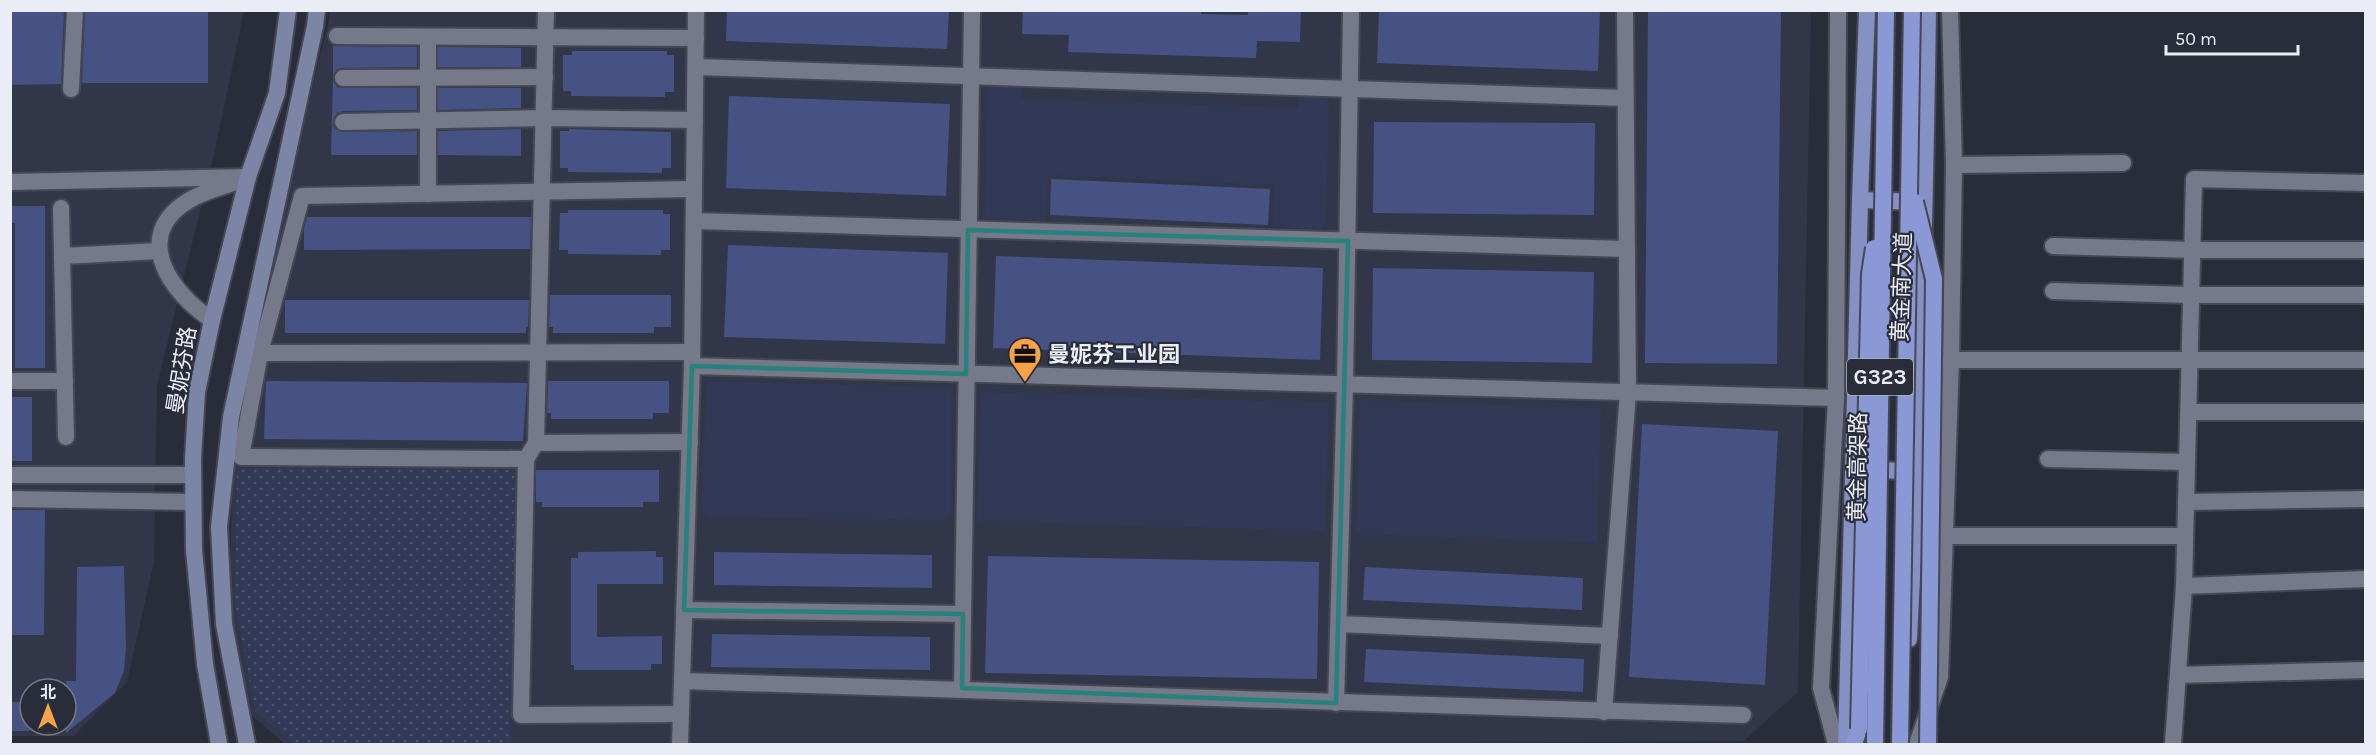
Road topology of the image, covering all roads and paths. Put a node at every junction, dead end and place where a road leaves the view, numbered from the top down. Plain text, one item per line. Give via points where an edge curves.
1 (75, 10) edge
2 (288, 10) edge
3 (317, 10) edge
4 (546, 10) edge
5 (696, 10) edge
6 (972, 10) edge
7 (1351, 10) edge
8 (1625, 10) edge
9 (1838, 10) edge
10 (1867, 10) edge
11 (1886, 10) edge
12 (1912, 10) edge
13 (1928, 10) edge
14 (1950, 10) edge
15 (337, 36) dead end
16 (428, 37) junction
17 (546, 38) junction
18 (696, 39) junction
19 (696, 68) junction
20 (971, 76) junction
21 (545, 77) junction
22 (343, 78) dead end
23 (428, 78) junction
24 (72, 89) dead end
25 (1350, 89) junction
26 (1626, 98) junction
27 (544, 118) junction
28 (428, 120) junction
29 (695, 120) junction
30 (343, 122) dead end
31 (2123, 163) dead end
32 (1954, 165) junction
33 (248, 177) junction
34 (1884, 179) junction
35 (1909, 180) junction
36 (10, 182) edge
37 (2366, 183) edge
38 (694, 189) junction
39 (542, 192) junction
40 (428, 194) junction
41 (1860, 200) junction
42 (1926, 202) junction
43 (62, 208) dead end
44 (694, 221) junction
45 (968, 230) junction
46 (1347, 241) junction
47 (2053, 246) dead end
48 (1627, 249) junction
49 (2193, 250) junction
50 (2366, 250) edge
51 (159, 251) junction
52 (63, 256) junction
53 (2053, 291) dead end
54 (2191, 295) junction
55 (2366, 295) edge
56 (212, 320) junction
57 (260, 353) junction
58 (538, 354) junction
59 (692, 359) junction
60 (2190, 359) junction
61 (1951, 360) junction
62 (2366, 360) edge
63 (966, 374) junction
64 (10, 381) edge
65 (65, 381) junction
66 (1345, 384) junction
67 (1628, 392) junction
68 (1836, 398) junction
69 (2188, 412) junction
70 (2366, 412) edge
71 (66, 437) dead end
72 (690, 442) junction
73 (536, 443) junction
74 (526, 459) junction
75 (2048, 459) dead end
76 (2187, 462) junction
77 (1853, 468) junction
78 (1918, 472) junction
79 (10, 475) edge
80 (193, 475) junction
81 (10, 499) edge
82 (2366, 499) edge
83 (193, 502) junction
84 (2186, 502) junction
85 (1944, 536) junction
86 (2185, 536) junction
87 (2366, 579) edge
88 (2184, 586) junction
89 (684, 610) junction
90 (963, 614) junction
91 (1338, 624) junction
92 (1610, 636) junction
93 (2366, 670) edge
94 (2178, 675) junction
95 (682, 681) junction
96 (962, 688) junction
97 (1336, 703) junction
98 (1604, 712) junction
99 (681, 714) junction
100 (1743, 715) dead end
101 (1857, 739) edge
102 (219, 744) edge
103 (247, 744) edge
104 (680, 744) edge
105 (1836, 744) edge
106 (1846, 744) edge
107 (1875, 744) edge
108 (1900, 744) edge
109 (1905, 744) edge
110 (1917, 744) edge
111 (1928, 744) edge
112 (2173, 744) edge

1 - 24 street
2 - 33 main road, 曼妮芬路 via 277,93
3 - 103 main road via 231,417 219,527 224,624
4 - 17 street
5 - 18 street
6 - 20 street
7 - 25 street
8 - 26 street
9 - 68 street
10 - 41 main road, 黄金南大道
11 - 34 highway, 黄金高架路 / G323, bridge
12 - 35 highway, G323, bridge
13 - 42 main road, 黄金南大道
14 - 32 street
15 - 16 street
16 - 17 street
16 - 23 street
17 - 18 street
17 - 21 street
18 - 19 street
19 - 20 street
19 - 29 street
20 - 25 street
20 - 45 street
21 - 23 street
21 - 27 street
22 - 23 street
23 - 28 street
25 - 26 street
25 - 46 street
26 - 48 street
27 - 28 street
27 - 29 street
27 - 39 street
28 - 30 street
28 - 40 street
29 - 38 street
31 - 32 street
32 - 61 street
33 - 36 street
33 - 51 street via 180,207 166,223
33 - 56 main road, 曼妮芬路
34 - 101 highway, bridge via 1870,274
34 - 107 highway, 黄金高架路 / G323, bridge
35 - 108 highway, G323, bridge
35 - 111 highway, bridge via 1934,279
37 - 49 street via 2194,179
38 - 39 street
38 - 44 street
39 - 40 street
39 - 58 street
40 - 57 street via 302,196
41 - 42 main road
41 - 77 main road, 黄金南大道
42 - 78 main road, 黄金南大道
43 - 52 street
44 - 45 street
44 - 59 street
45 - 46 street
45 - 63 street
46 - 48 street
46 - 66 street
47 - 49 street
48 - 67 street
49 - 50 street
49 - 54 street
51 - 52 street
51 - 56 street via 180,294
52 - 65 street
53 - 54 street
54 - 55 street
54 - 60 street
56 - 80 main road, 曼妮芬路 via 197,392
57 - 58 street
57 - 74 street via 241,457
58 - 59 street
58 - 73 street
59 - 63 street
59 - 72 street
60 - 61 street
60 - 62 street
60 - 69 street
61 - 85 street
63 - 66 street
63 - 90 street
64 - 65 street
65 - 71 street
66 - 67 street
66 - 91 street
67 - 68 street
67 - 92 street
68 - 105 street via 1821,688
69 - 70 street
69 - 76 street
72 - 73 street
72 - 89 street
73 - 74 street
74 - 99 street via 521,715
75 - 76 street
76 - 84 street
77 - 78 main road
77 - 106 main road, 黄金南大道
78 - 109 main road, 黄金南大道
79 - 80 street
80 - 83 main road, 曼妮芬路
81 - 83 street
82 - 84 street
83 - 102 main road, 曼妮芬路 via 205,664
84 - 86 street
85 - 86 street
85 - 110 street via 1940,677
86 - 88 street
87 - 88 street
88 - 94 street
89 - 90 street
89 - 95 street
90 - 96 street
91 - 92 street
91 - 97 street
92 - 98 street
93 - 94 street
94 - 112 street
95 - 96 street
95 - 99 street
96 - 97 street
97 - 98 street
98 - 100 street
99 - 104 street

